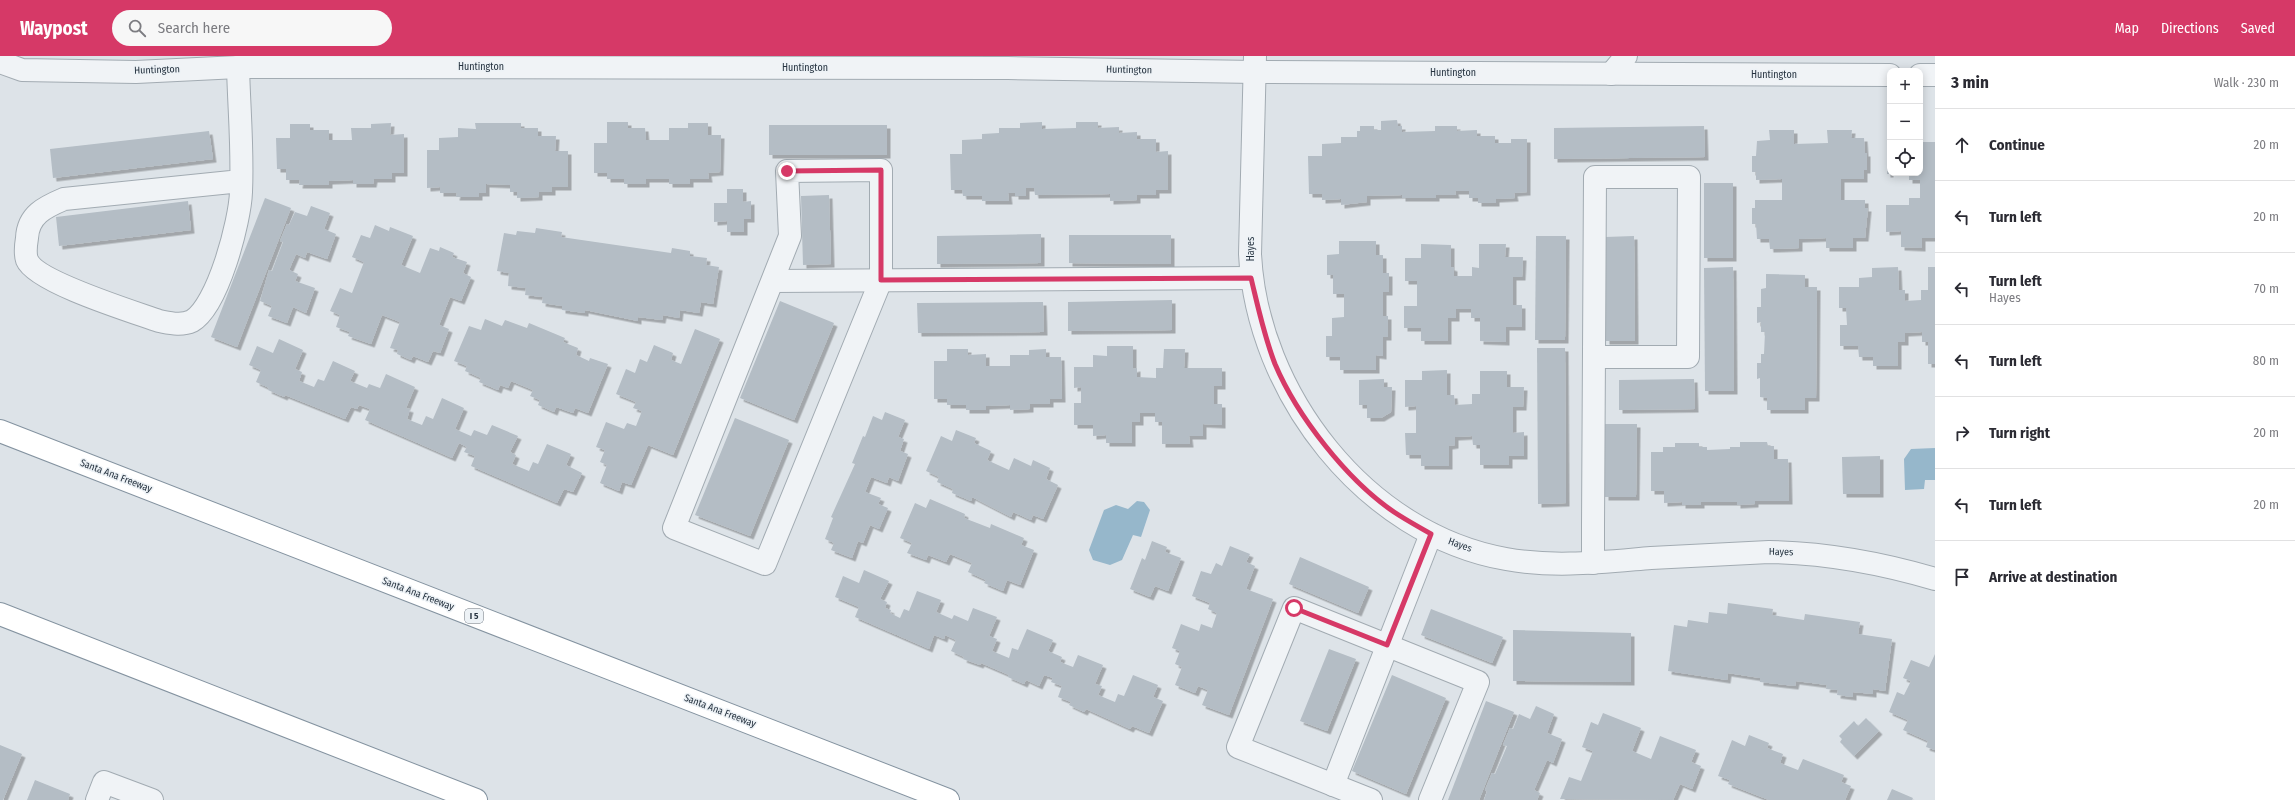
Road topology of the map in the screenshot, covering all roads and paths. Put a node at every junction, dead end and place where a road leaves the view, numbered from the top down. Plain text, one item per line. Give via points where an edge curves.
1 (1626, 56) edge
2 (0, 62) edge
3 (1255, 64) edge
4 (238, 67) junction
5 (1611, 74) junction
6 (1887, 75) edge
7 (1923, 75) edge
8 (1935, 75) edge
9 (241, 181) junction
10 (1251, 278) junction
11 (881, 280) junction
12 (773, 281) junction
13 (1594, 357) junction
14 (0, 431) edge
15 (1431, 534) junction
16 (1593, 563) junction
17 (1935, 579) edge
18 (0, 614) edge
19 (1387, 645) junction
20 (1332, 785) junction
21 (101, 791) edge
22 (152, 800) edge
23 (476, 800) edge
24 (948, 800) edge
25 (1371, 800) edge
26 (1430, 800) edge

1 - 5 street
2 - 4 street, Huntington via 22,70 136,72
3 - 4 street, Huntington via 1008,68
3 - 5 street, Huntington
3 - 10 street, Hayes
4 - 9 street
5 - 6 street, Huntington
7 - 8 street
9 - 9 street via 242,194 223,271 206,306 186,323 159,321 73,290 45,277 35,270 27,259 27,237 32,220 44,207 64,199
10 - 11 street
10 - 15 street, Hayes via 1275,364 1312,429 1364,488 1394,512
11 - 12 street
11 - 12 street via 881,170 787,171 790,236
11 - 12 street via 765,564 674,528
13 - 13 street via 1595,177 1689,177 1688,357
13 - 16 street
14 - 24 highway, Santa Ana Freeway / I 5
15 - 16 street, Hayes via 1466,549 1505,559 1547,564
15 - 19 street
16 - 17 street, Hayes via 1806,552 1895,567
18 - 23 highway
19 - 20 street
19 - 20 street via 1294,608 1238,747
19 - 26 street via 1478,682
20 - 25 street
21 - 22 street

